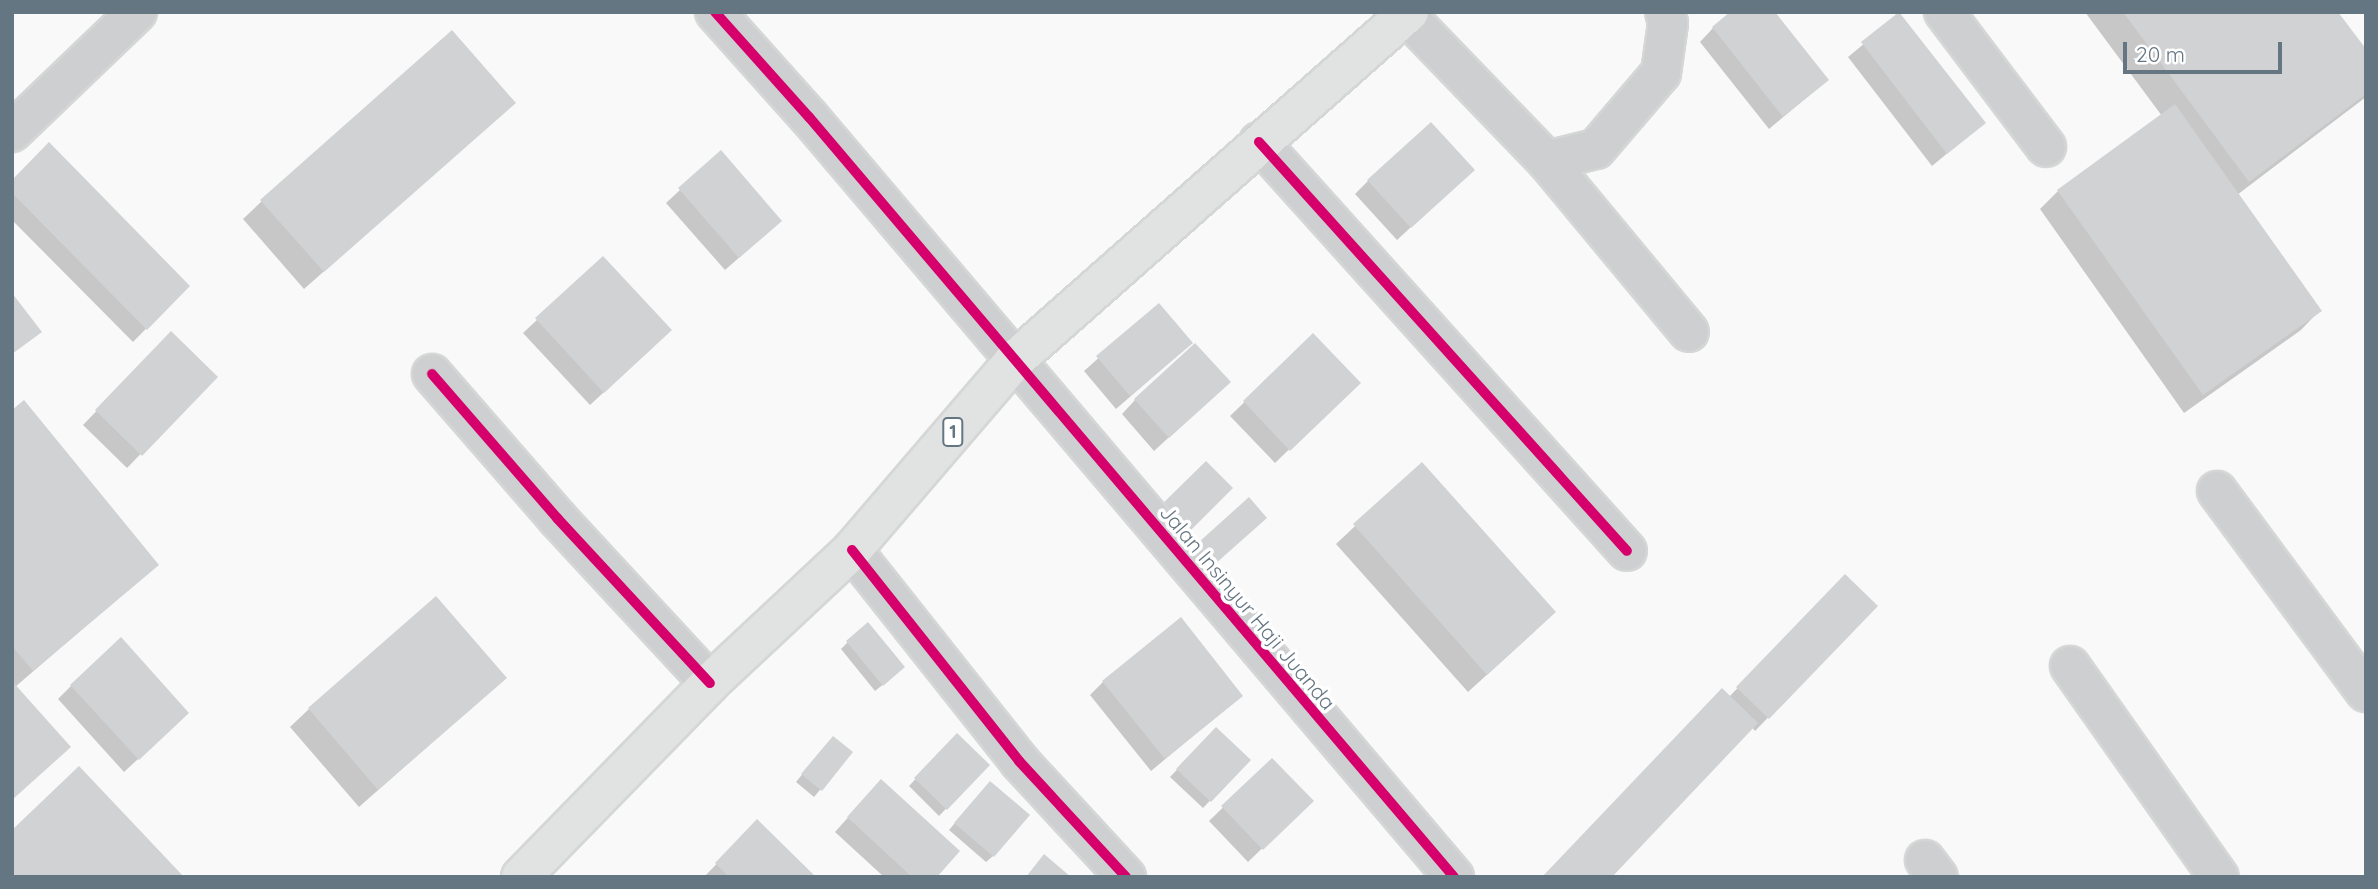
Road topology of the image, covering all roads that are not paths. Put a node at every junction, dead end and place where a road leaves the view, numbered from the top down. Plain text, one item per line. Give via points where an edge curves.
1 (137, 12) edge
2 (715, 12) edge
3 (1665, 12) edge
4 (1944, 12) edge
5 (1407, 14) edge
6 (12, 132) edge
7 (1259, 142) junction
8 (2046, 147) dead end
9 (1547, 161) junction
10 (1689, 332) dead end
11 (1014, 361) junction
12 (432, 374) dead end
13 (2217, 491) dead end
14 (852, 550) junction
15 (1628, 551) dead end
16 (2070, 666) dead end
17 (710, 683) junction
18 (2366, 692) edge
19 (521, 877) edge
20 (1126, 877) edge
21 (1454, 877) edge
22 (2219, 877) edge

1 - 6 street
2 - 11 street, Jalan Insinyur Haji Juanda
3 - 9 street via 1668,23 1661,73 1596,149
4 - 8 street
5 - 7 highway, 1
5 - 9 street
7 - 11 highway, 1
7 - 15 street
9 - 10 street
11 - 14 highway, 1
11 - 21 street, Jalan Insinyur Haji Juanda
12 - 17 street
13 - 18 street
14 - 17 highway, 1
14 - 20 street via 1019,761
16 - 22 street
17 - 19 highway, 1

